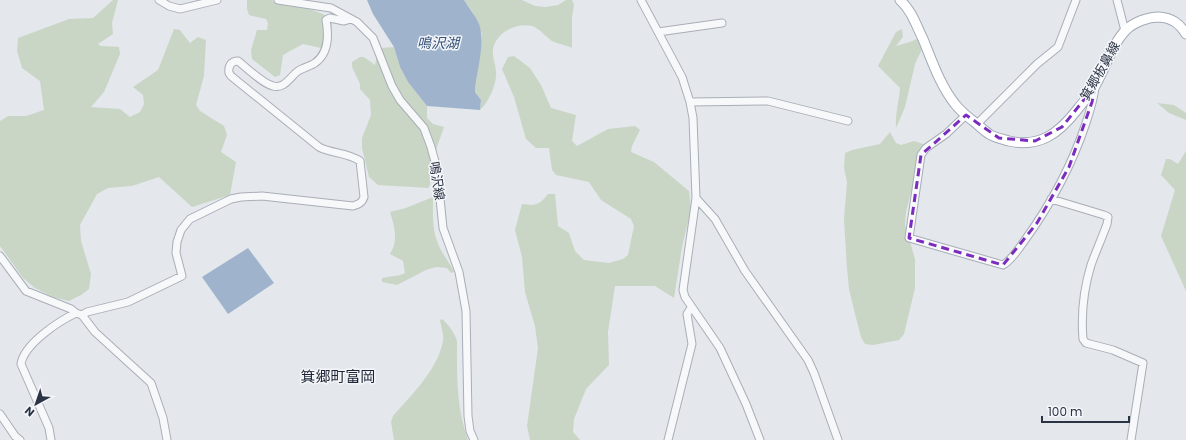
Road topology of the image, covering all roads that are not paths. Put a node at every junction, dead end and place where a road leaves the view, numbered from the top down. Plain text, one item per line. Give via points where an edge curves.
1 (159, 0) edge
2 (217, 0) edge
3 (278, 0) edge
4 (641, 0) edge
5 (900, 0) edge
6 (1076, 0) edge
7 (1117, 0) edge
8 (351, 18) junction
9 (722, 23) dead end
10 (1125, 31) junction
11 (658, 32) junction
12 (1186, 34) edge
13 (1095, 86) junction
14 (690, 102) junction
15 (966, 115) junction
16 (848, 120) dead end
17 (977, 124) junction
18 (696, 198) junction
19 (1051, 199) junction
20 (0, 256) edge
21 (691, 308) junction
22 (79, 314) junction
23 (0, 414) edge
24 (20, 440) edge
25 (51, 440) edge
26 (167, 440) edge
27 (474, 440) edge
28 (668, 440) edge
29 (760, 440) edge
30 (838, 440) edge
31 (1131, 440) edge

1 - 2 street via 180,9
3 - 8 street, 鳴沢線 via 330,8
4 - 11 street
5 - 15 main road, 箕郷板鼻線 via 913,16 947,92
6 - 17 street via 1058,47 1037,64
7 - 10 street
8 - 22 street via 344,21 330,18 326,20 326,49 321,58 298,72 282,86 266,84 238,61 230,64 229,72 319,147 349,155 360,161 363,201 353,206 262,196 231,199 190,219 181,230 176,253 182,276 128,302
8 - 27 street, 鳴沢線 via 373,38 392,86 400,100 424,128 431,147 437,169 443,228 465,297 468,416
9 - 11 street
10 - 12 main road, 箕郷板鼻線 via 1141,21 1157,17 1177,23
10 - 13 main road, 箕郷板鼻線
11 - 14 street via 682,77
13 - 17 main road, 箕郷板鼻線 via 1055,133 1040,140 1006,140 989,134
13 - 19 street via 1078,146
14 - 16 street via 768,101
14 - 18 street
15 - 17 main road, 箕郷板鼻線
15 - 19 street via 921,154 909,238 1003,265 1037,223
18 - 21 street via 683,290
18 - 30 street via 715,219 745,271 808,360
19 - 31 street via 1108,217 1088,280 1083,339 1086,343 1113,350 1144,363
20 - 22 street via 26,291
21 - 28 street via 687,314 692,344
21 - 29 street via 720,348
22 - 25 street via 64,319 38,339 27,351 21,364 49,428
22 - 26 street via 151,383 163,418
23 - 24 street

